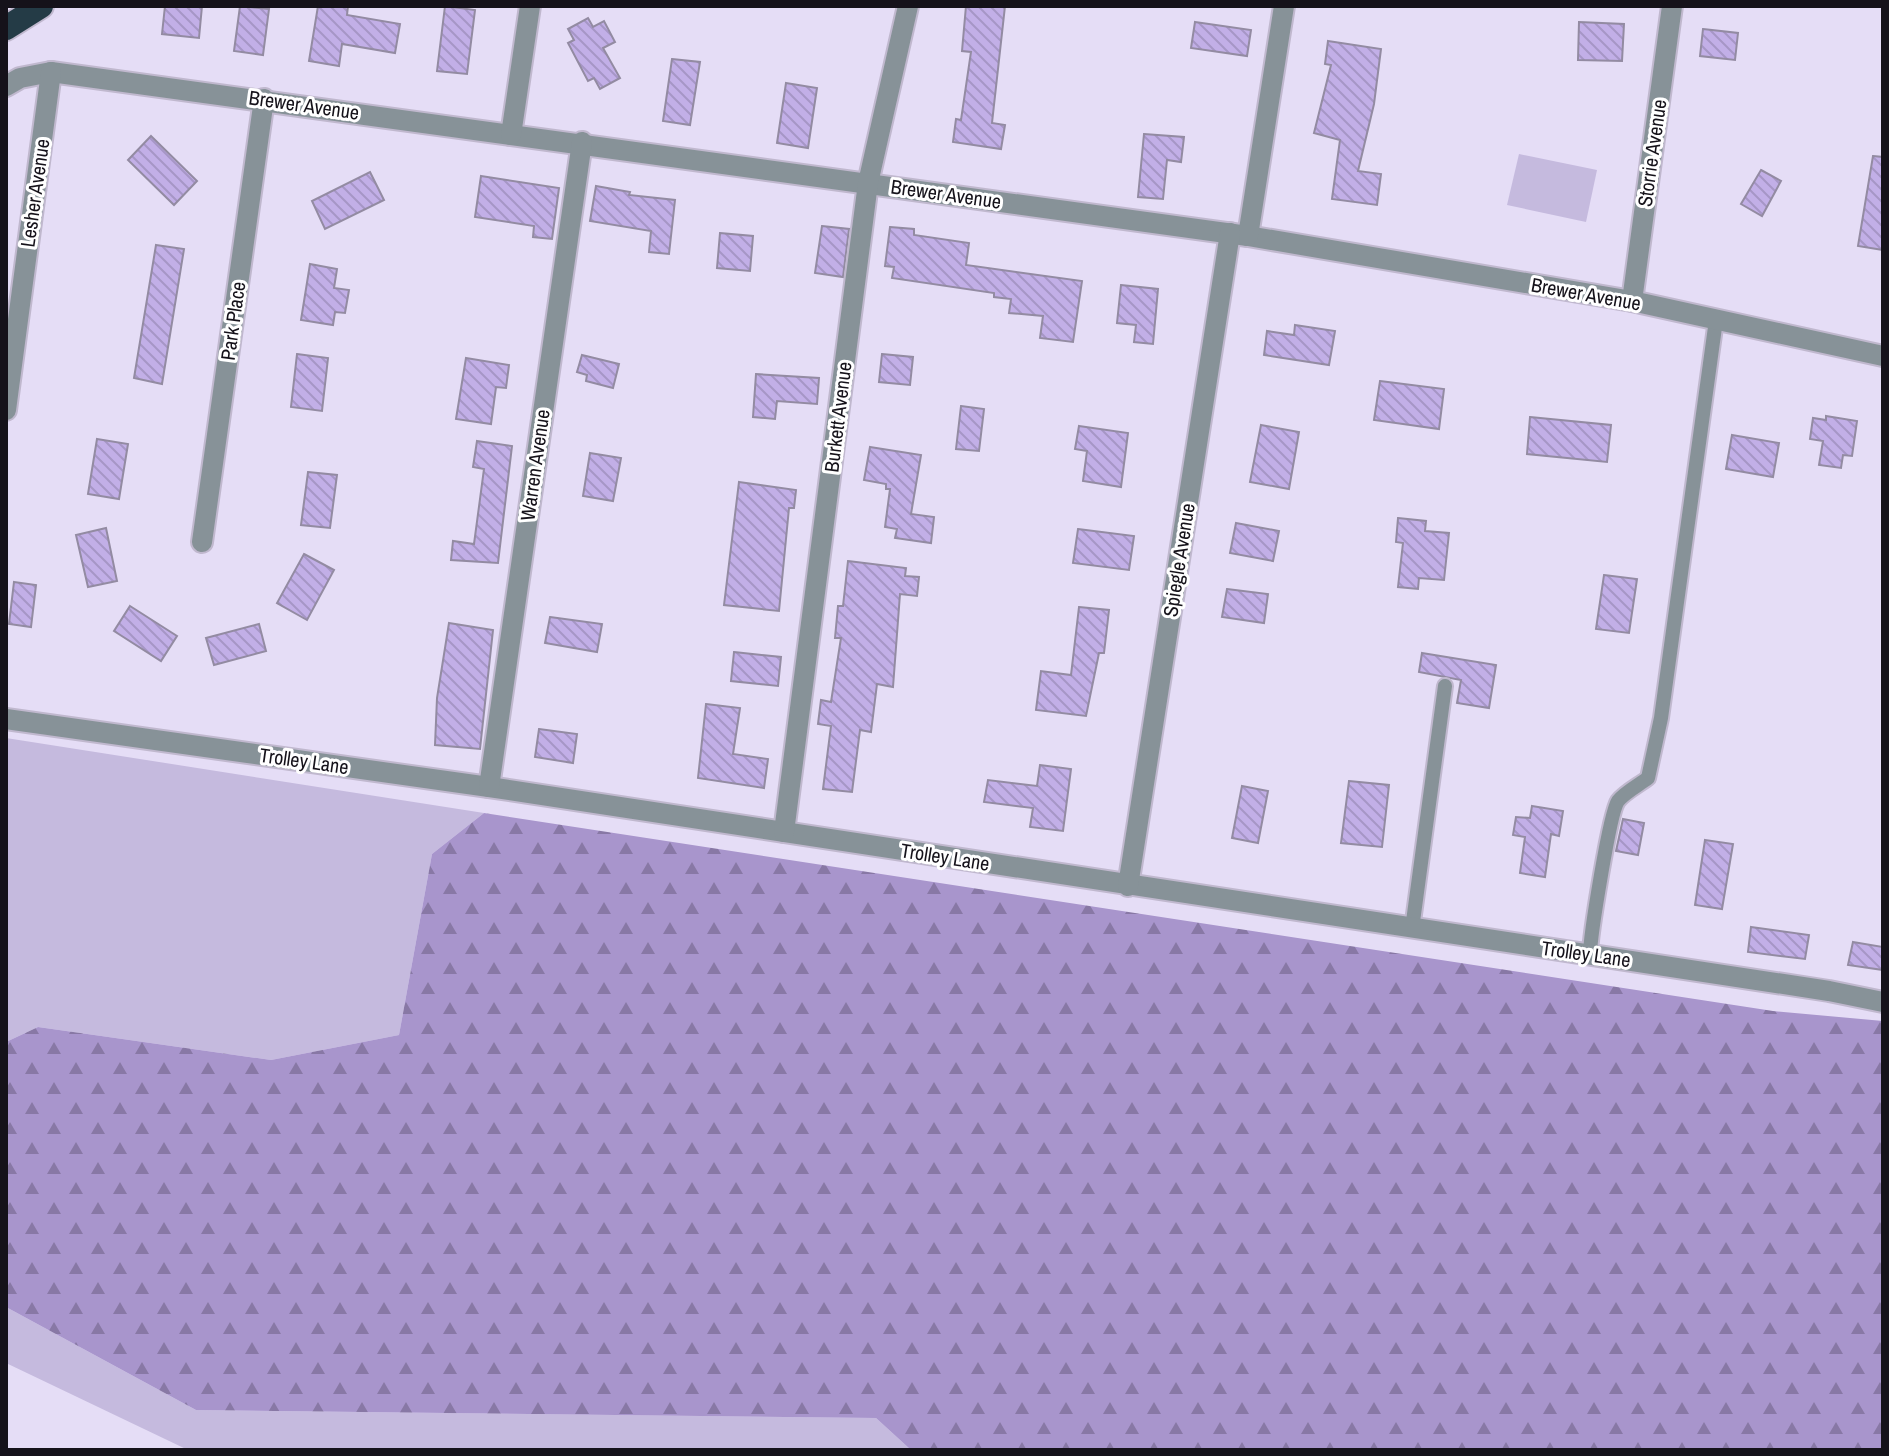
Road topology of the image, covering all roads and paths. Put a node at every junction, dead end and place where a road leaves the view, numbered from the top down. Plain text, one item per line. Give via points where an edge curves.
1 (41, 6) edge
2 (530, 6) edge
3 (908, 6) edge
4 (1284, 6) edge
5 (1672, 6) edge
6 (6, 28) edge
7 (51, 72) junction
8 (6, 86) edge
9 (264, 99) junction
10 (511, 135) junction
11 (582, 142) junction
12 (868, 183) junction
13 (1239, 234) junction
14 (1632, 301) junction
15 (1716, 320) junction
16 (1883, 356) edge
17 (6, 410) edge
18 (202, 542) dead end
19 (1445, 686) dead end
20 (6, 719) edge
21 (489, 787) junction
22 (784, 832) junction
23 (1128, 886) junction
24 (1412, 929) junction
25 (1590, 955) junction
26 (1883, 1002) edge

1 - 6 highway
2 - 10 street
3 - 12 street, Burkett Avenue
4 - 13 street, Spiegle Avenue
5 - 14 street, Storrie Avenue
7 - 8 street, Brewer Avenue
7 - 9 street, Brewer Avenue
7 - 17 street, Lesher Avenue
9 - 10 street, Brewer Avenue
9 - 18 street, Park Place
10 - 11 street, Brewer Avenue
11 - 12 street, Brewer Avenue
11 - 21 street, Warren Avenue
12 - 13 street, Brewer Avenue
12 - 22 street, Burkett Avenue
13 - 14 street, Brewer Avenue
13 - 23 street, Spiegle Avenue
14 - 15 street, Brewer Avenue
15 - 16 street, Brewer Avenue
15 - 25 lane via 1661,718 1648,778 1619,800 1612,815
19 - 24 lane
20 - 21 street, Trolley Lane
21 - 22 street, Trolley Lane
22 - 23 street, Trolley Lane
23 - 24 street, Trolley Lane
24 - 25 street, Trolley Lane
25 - 26 street, Trolley Lane

